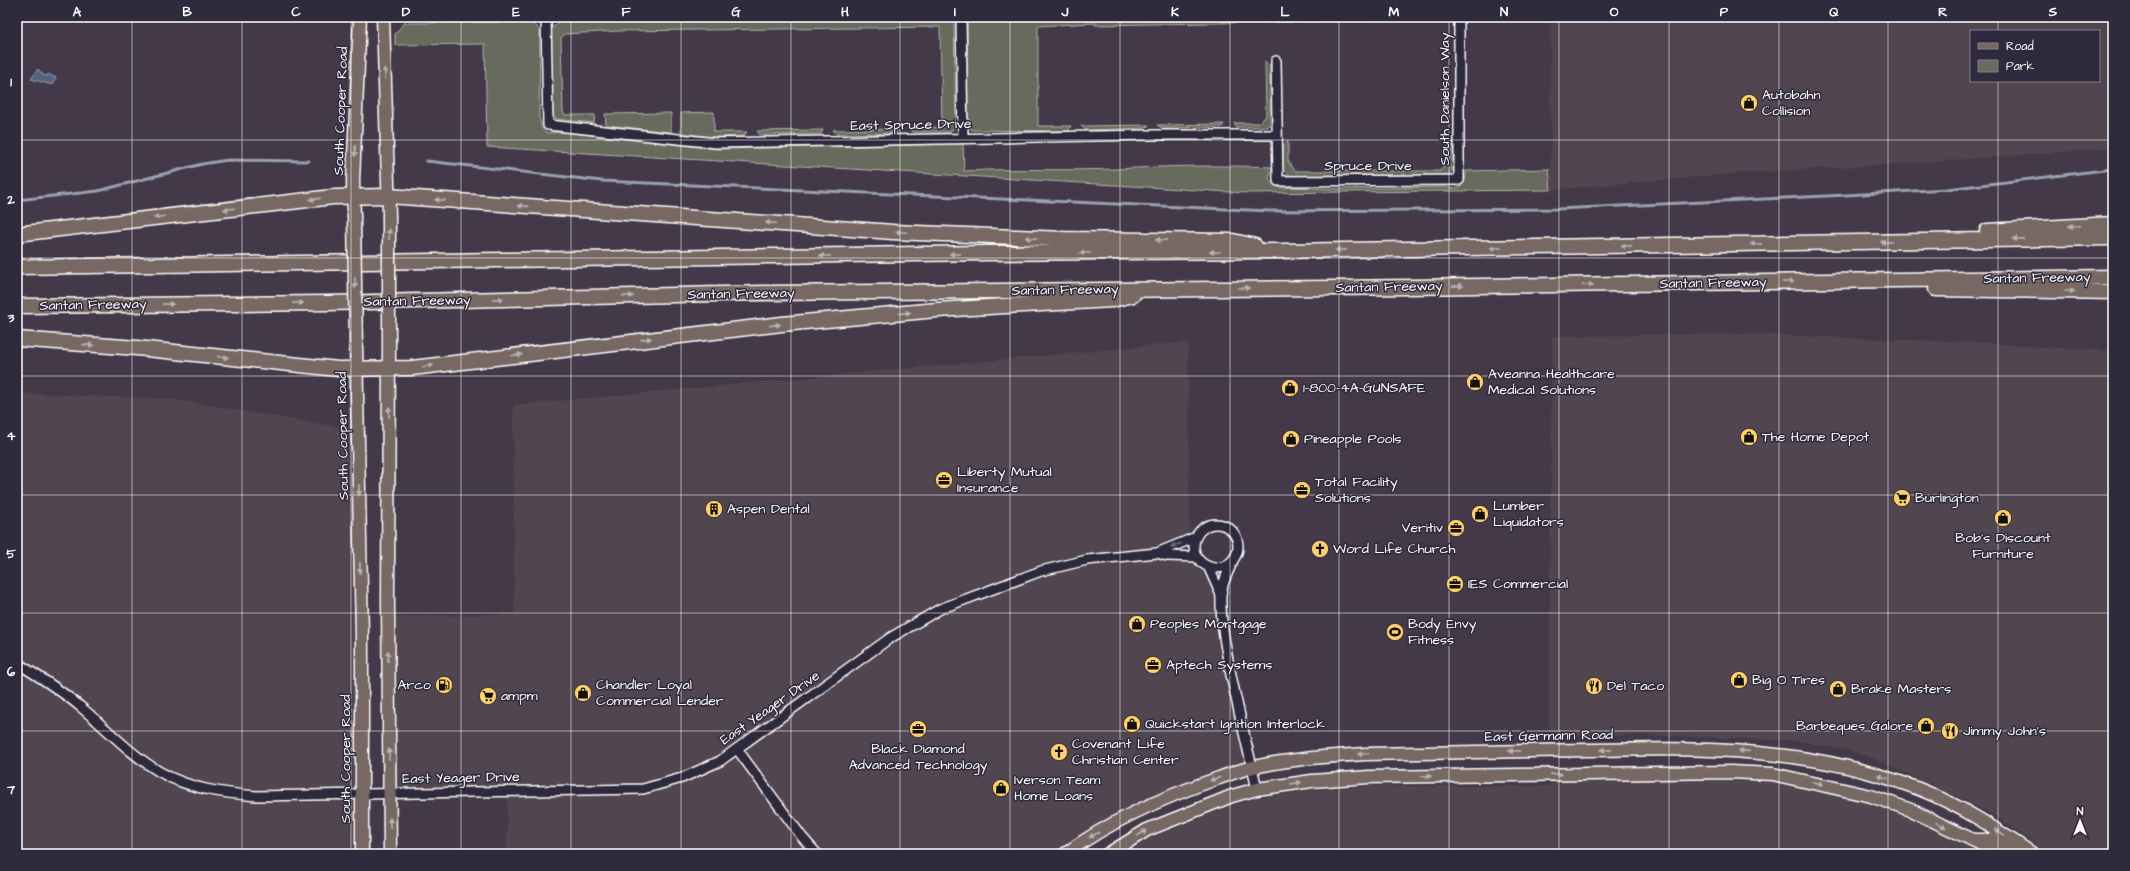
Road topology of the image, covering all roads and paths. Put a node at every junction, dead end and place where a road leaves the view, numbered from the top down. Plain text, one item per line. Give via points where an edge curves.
1 (360, 17) edge
2 (383, 17) edge
3 (546, 17) edge
4 (961, 17) edge
5 (1460, 17) edge
6 (1276, 61) dead end
7 (1277, 135) junction
8 (963, 138) junction
9 (1459, 180) joint
10 (388, 196) junction
11 (353, 197) junction
12 (2113, 224) edge
13 (17, 234) edge
14 (2113, 238) edge
15 (1925, 241) junction
16 (1282, 251) junction
17 (17, 267) edge
18 (2113, 277) edge
19 (1807, 281) junction
20 (1163, 289) junction
21 (2113, 292) edge
22 (17, 306) edge
23 (17, 339) edge
24 (356, 368) junction
25 (389, 368) junction
26 (1196, 537) junction
27 (1157, 553) junction
28 (1198, 557) junction
29 (1234, 558) junction
30 (1208, 566) junction
31 (1221, 595) junction
32 (17, 663) edge
33 (737, 748) junction
34 (1252, 767) junction
35 (1258, 789) junction
36 (361, 793) junction
37 (389, 793) junction
38 (1974, 840) junction
39 (362, 854) edge
40 (390, 854) edge
41 (817, 854) edge
42 (1065, 854) edge
43 (1108, 854) edge
44 (1995, 854) edge
45 (2013, 854) edge
46 (2033, 854) edge

1 -> 11 main road, South Cooper Road
10 -> 2 main road
3 - 8 street, East Spruce Drive via 548,125 716,143
4 - 8 street
5 - 9 street, South Danielson Way
6 - 7 street
7 - 8 street, East Spruce Drive
7 - 9 street, Spruce Drive via 1278,181
10 - 11 highway
16 -> 10 highway via 1234,241 1064,239 893,232
25 -> 10 main road, bridge
11 -> 13 highway via 333,197
11 -> 24 main road, South Cooper Road, bridge
12 -> 15 highway via 1987,231
14 -> 15 highway
15 -> 16 highway
16 -> 17 highway
18 - 19 highway, Santan Freeway
20 -> 19 highway, Santan Freeway
19 -> 21 highway via 1849,290 1991,289
22 -> 20 highway, Santan Freeway
25 -> 20 highway via 412,368 782,324 937,310 1112,300
23 -> 24 highway via 137,348 338,369
24 - 25 highway
24 -> 36 main road, South Cooper Road via 362,634
37 -> 25 main road
26 -> 27 street, East Yeager Drive
26 - 28 street via 1194,547
26 - 29 street via 1200,531 1212,525 1226,527 1236,537 1238,544
27 - 28 street, East Yeager Drive via 1167,556
27 - 33 street, East Yeager Drive via 1087,560 1041,571 940,609 890,638
28 - 30 street
29 - 30 street via 1223,567
29 - 31 street via 1227,571
30 - 31 street
31 - 34 street via 1227,655
32 - 36 street, East Yeager Drive via 63,692 143,760 179,781 203,789 256,796
33 - 37 street, East Yeager Drive via 720,761 643,789
33 - 41 street
34 - 35 street
34 -> 42 main road, East Germann Road via 1176,794 1080,843
46 -> 34 main road, East Germann Road via 1979,818 1918,789 1839,764 1783,754 1686,748 1365,754 1316,757
35 -> 38 main road via 1312,780 1369,777 1702,772 1773,774 1871,796 1911,810
43 -> 35 main road via 1147,830 1232,796
36 - 37 street, East Yeager Drive
36 - 39 main road, South Cooper Road
40 -> 37 main road
38 - 44 main road
38 - 45 main road via 1991,840

